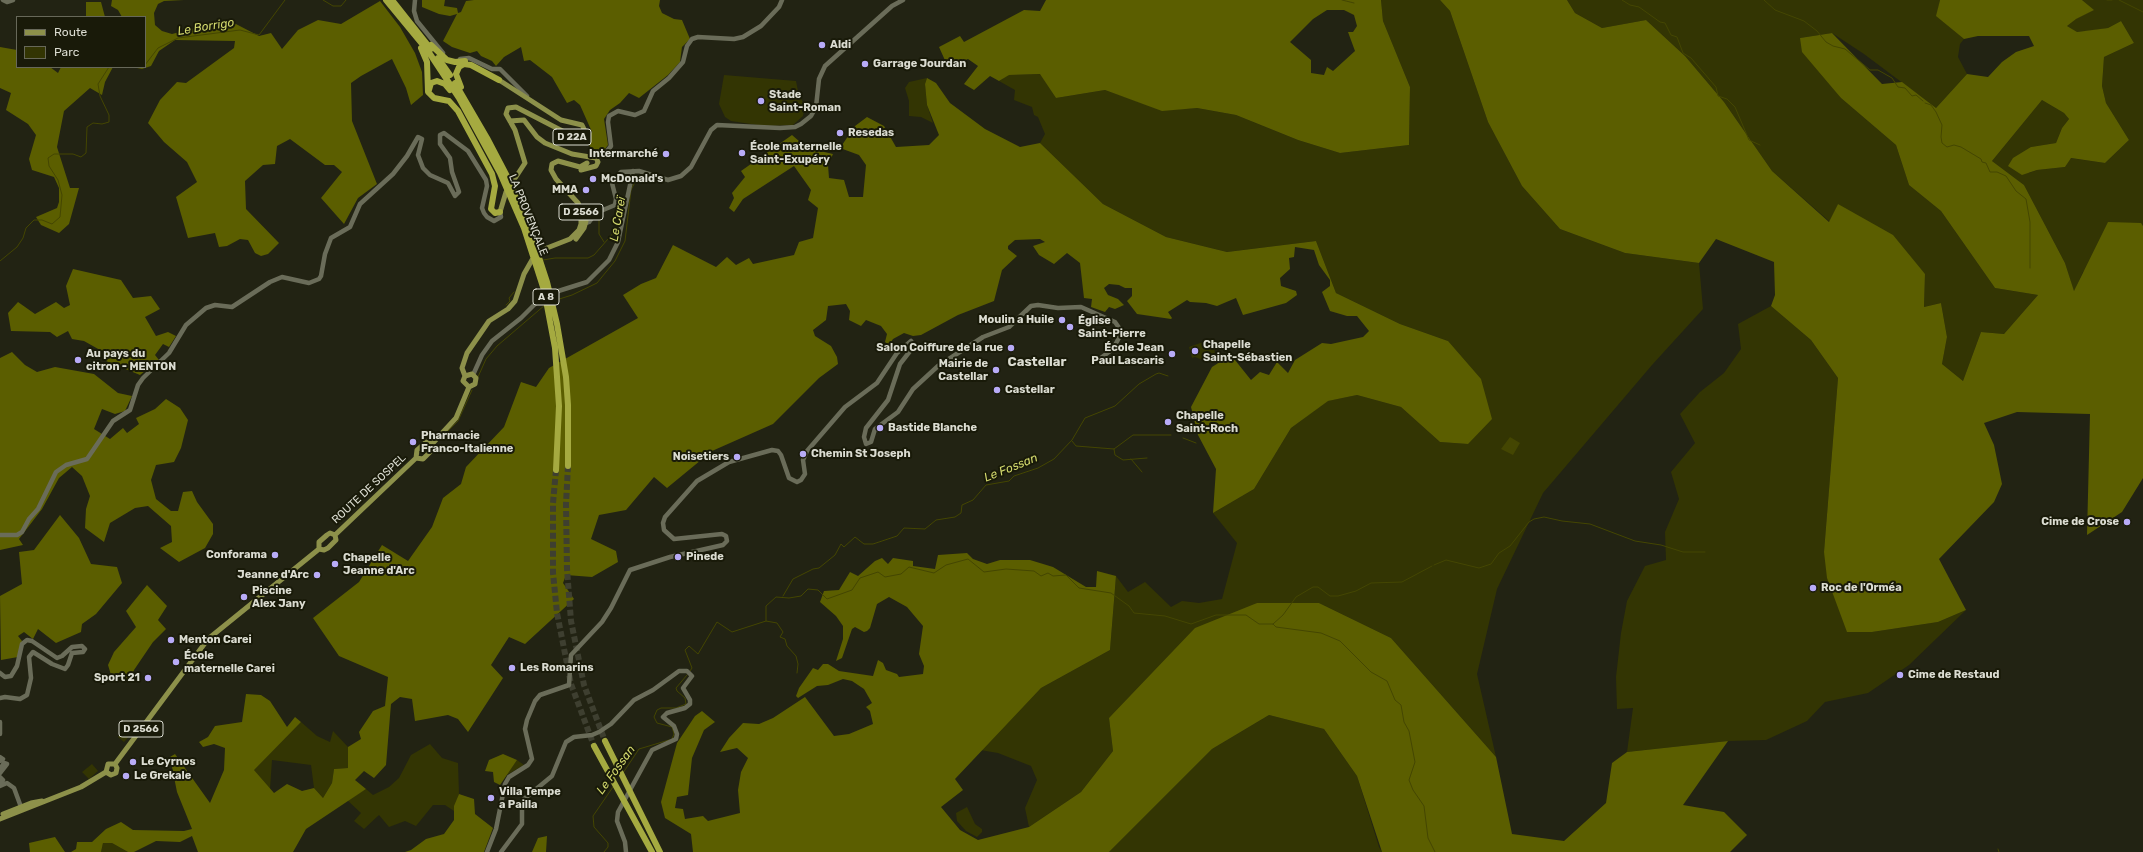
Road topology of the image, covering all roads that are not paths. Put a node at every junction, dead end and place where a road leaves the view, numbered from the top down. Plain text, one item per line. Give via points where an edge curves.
1 (3, 0) edge
2 (13, 0) edge
3 (386, 0) edge
4 (392, 0) edge
5 (415, 0) edge
6 (782, 0) edge
7 (903, 0) edge
8 (406, 19) junction
9 (412, 27) junction
10 (502, 71) junction
11 (507, 75) junction
12 (502, 81) junction
13 (527, 96) junction
14 (433, 97) junction
15 (464, 107) junction
16 (510, 121) junction
17 (480, 125) junction
18 (609, 127) junction
19 (590, 161) junction
20 (598, 162) junction
21 (633, 171) junction
22 (502, 172) junction
23 (500, 212) junction
24 (585, 223) junction
25 (1098, 360) dead end
26 (473, 375) junction
27 (465, 376) junction
28 (469, 387) junction
29 (432, 444) junction
30 (416, 458) junction
31 (568, 466) tunnel mouth
32 (556, 470) tunnel mouth
33 (0, 535) edge
34 (335, 535) junction
35 (319, 548) junction
36 (0, 673) edge
37 (0, 698) edge
38 (0, 722) edge
39 (0, 734) edge
40 (605, 741) tunnel mouth
41 (594, 746) tunnel mouth
42 (0, 757) edge
43 (0, 761) edge
44 (115, 764) junction
45 (0, 769) edge
46 (106, 772) junction
47 (0, 773) edge
48 (0, 777) edge
49 (0, 782) edge
50 (0, 786) edge
51 (44, 801) junction
52 (21, 807) junction
53 (0, 815) edge
54 (0, 819) edge
55 (487, 852) edge
56 (501, 852) edge
57 (626, 852) edge
58 (652, 852) edge
59 (660, 852) edge

1 - 2 street
3 - 8 highway, LA PROVENÇALE / A 8
4 - 8 highway, LA PROVENÇALE / A 8
5 - 10 street, D 22A via 417,22 449,58 469,58
6 - 18 street via 779,7 761,26 743,37 700,37 692,40 687,46 683,62 653,91 644,111 635,115 615,111 608,118
7 - 21 street via 892,6 824,66 814,112 798,126 770,128 717,125 711,130 690,167 681,176 665,179
8 - 9 highway, LA PROVENÇALE / A 8
9 - 12 highway via 447,60 471,62
9 - 14 highway via 426,58 426,88
9 - 15 highway, LA PROVENÇALE / A 8
9 - 17 highway, LA PROVENÇALE / A 8 via 446,70
10 - 11 street, D 22A
10 - 12 street
11 - 12 street
11 - 13 street, D 22A
12 - 13 main road
12 - 17 highway via 469,64 462,65 457,70 457,80
13 - 16 main road, D 22A via 561,120 582,125 584,134 578,138 570,136 513,106 506,111
14 - 15 highway via 429,91 430,86 433,82 439,81 448,86
14 - 23 highway via 449,101 459,113 492,174 495,186 491,209 495,213
15 - 22 highway, LA PROVENÇALE / A 8
16 - 19 main road, D 22A via 524,120 542,142 572,154 582,155
16 - 23 main road via 524,163 506,192
17 - 22 highway, LA PROVENÇALE / A 8
18 - 19 street, D 2566 via 611,148 604,155
18 - 20 street via 614,145 611,152
19 - 20 main road
19 - 20 main road via 594,167
19 - 24 main road, D 2566 via 578,167 556,161 552,164 551,170 578,203
21 - 24 street via 624,171 612,183 615,205 596,213
21 - 26 street via 618,242 609,260 587,282 539,300 522,318 492,341
22 - 31 highway, LA PROVENÇALE / A 8 via 529,230 551,298 563,357 568,420
22 - 32 highway, LA PROVENÇALE / A 8 via 524,228 547,302 557,365
23 - 33 street via 501,217 494,221 484,213 482,208 486,180 468,151 444,133 440,135 440,144 450,158 459,192 454,196 448,183 430,175 423,168 418,155 422,141 418,137 397,170 360,204 350,227 331,238 318,279 309,283 282,277 232,307 215,305 206,308 186,325 169,353 142,378 130,410 113,421 88,459 66,465 56,472 38,509 22,532 17,535
24 - 27 main road, D 2566 via 574,237 547,248 532,260 524,274 515,301 508,309 489,321 471,345 463,365
25 - 55 street via 1113,349 1122,332 1115,322 1081,307 1031,306 1009,327 983,337 938,366 913,389 898,412 875,429 871,442 866,444 866,428 888,400 900,364 914,346 911,341 897,353 877,383 845,408 807,450 803,460 805,474 801,480 797,482 789,478 781,455 778,451 772,450 729,462 697,481 665,518 664,530 674,539 722,534 726,536 727,542 630,570 602,622 570,654 569,685 540,695 535,701 525,730 532,759 528,765 509,777 505,784 496,829
26 - 27 main road
26 - 28 main road, ROUTE DE SOSPEL via 476,382
27 - 28 main road via 463,381
28 - 29 main road, ROUTE DE SOSPEL via 456,418
29 - 30 main road, ROUTE DE SOSPEL via 432,450 423,458
29 - 30 main road, ROUTE DE SOSPEL via 426,442 417,450
30 - 34 main road, ROUTE DE SOSPEL
34 - 35 main road, ROUTE DE SOSPEL via 327,535 319,542
34 - 35 main road, ROUTE DE SOSPEL via 336,540 328,548
35 - 44 main road, ROUTE DE SOSPEL / D 2566 via 208,639
36 - 37 street via 5,678 11,676 17,666 22,644 27,640 57,658 72,647 82,646 85,649 83,652 72,653 65,668 52,664 33,652 29,657 31,678 27,695 20,699
38 - 39 street
40 - 59 highway
41 - 58 highway
42 - 43 street via 3,759
44 - 46 main road via 108,764
44 - 46 main road via 116,773 111,775
45 - 47 street via 4,763 7,764
46 - 51 main road via 81,787
48 - 49 street via 3,780
50 - 52 street via 7,783 14,788
51 - 52 main road via 39,800
51 - 54 main road
52 - 53 main road
56 - 57 street via 522,824 524,799 552,776 566,742 574,737 599,732 636,698 653,690 679,671 689,672 692,676 683,688 690,704 667,713 663,718 674,726 676,739 652,750 618,812 617,821

